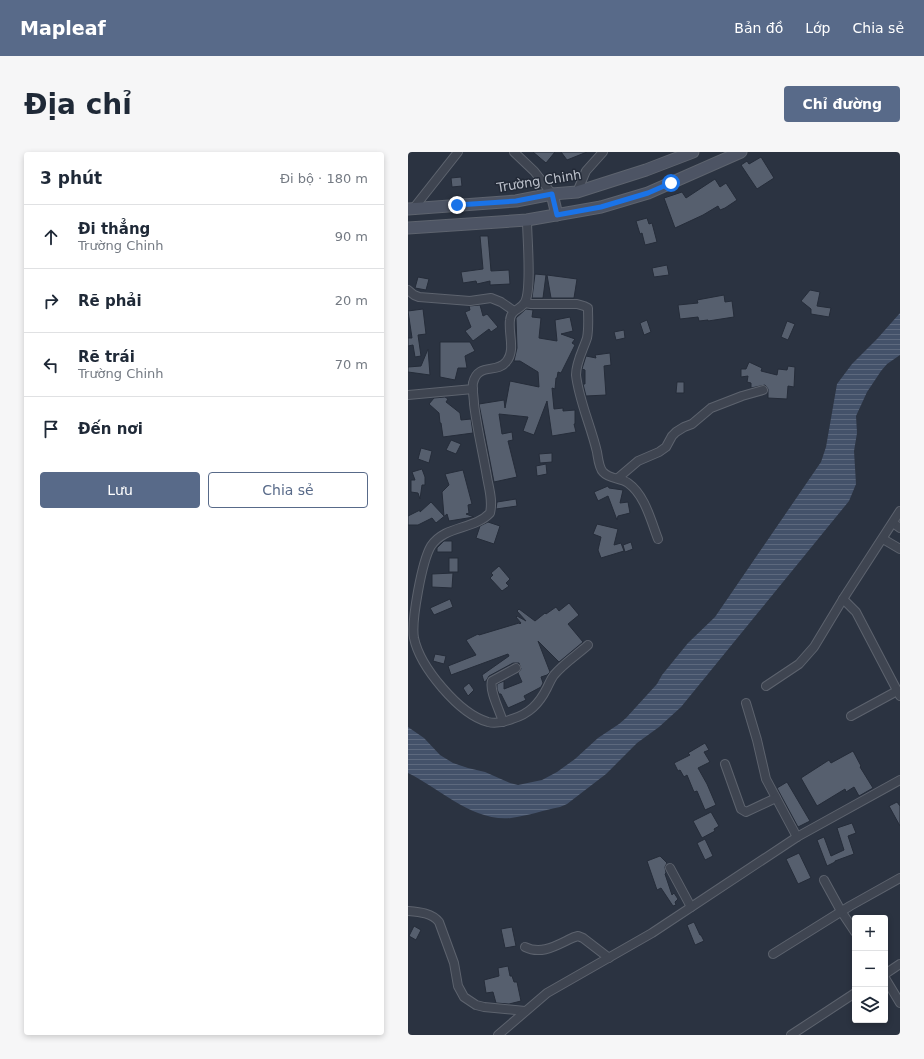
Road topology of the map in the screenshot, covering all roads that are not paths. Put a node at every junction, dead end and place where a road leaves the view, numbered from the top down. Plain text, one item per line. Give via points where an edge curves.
1 (458, 152) edge
2 (514, 152) edge
3 (603, 152) edge
4 (693, 152) edge
5 (740, 152) edge
6 (578, 192) junction
7 (552, 194) junction
8 (411, 209) edge
9 (557, 215) junction
10 (527, 220) junction
11 (408, 228) edge
12 (408, 290) edge
13 (525, 303) junction
14 (514, 311) junction
15 (473, 389) junction
16 (763, 390) dead end
17 (408, 395) edge
18 (618, 478) junction
19 (900, 511) edge
20 (892, 523) junction
21 (900, 528) edge
22 (883, 538) junction
23 (658, 539) dead end
24 (900, 549) edge
25 (842, 599) junction
26 (588, 645) dead end
27 (516, 668) dead end
28 (766, 686) dead end
29 (899, 694) edge
30 (746, 703) dead end
31 (851, 716) dead end
32 (503, 722) junction
33 (725, 764) dead end
34 (900, 780) edge
35 (776, 798) junction
36 (797, 837) junction
37 (670, 868) dead end
38 (900, 878) edge
39 (824, 880) dead end
40 (691, 907) junction
41 (408, 911) edge
42 (841, 911) junction
43 (852, 928) edge
44 (525, 947) dead end
45 (773, 954) dead end
46 (609, 958) junction
47 (900, 964) edge
48 (888, 972) edge
49 (888, 983) edge
50 (852, 996) edge
51 (900, 1003) edge
52 (525, 1011) junction
53 (498, 1035) edge
54 (791, 1035) edge

1 - 8 street
2 - 7 street via 534,171
3 - 6 street via 586,170
4 - 6 street, Trường Chinh
5 - 9 street via 648,193 601,207
6 - 7 street, Trường Chinh
7 - 8 street, Trường Chinh via 516,201
7 - 9 street
9 - 10 street
10 - 11 street
10 - 13 street via 529,274
12 - 14 street via 419,297 470,301 491,298
13 - 14 street
13 - 18 street via 577,304 588,308 588,330 577,365 576,381 600,468 606,475
14 - 15 street via 510,319 511,349 506,363 481,370 476,376
15 - 17 street
15 - 32 street via 491,497 490,513 479,522 452,530 431,546 418,592 414,636 426,666 456,702 483,720
16 - 18 street via 711,408 692,424 676,432 660,452 638,461
18 - 23 street via 629,484 642,499
19 - 20 street
20 - 21 street
20 - 22 street
22 - 24 street
22 - 25 street
25 - 28 street via 814,647 799,664
25 - 29 street via 856,612
26 - 32 street via 554,675 535,707
27 - 32 street via 491,683
29 - 31 street
30 - 35 street via 766,779
33 - 35 street via 741,809 746,812
34 - 36 street
35 - 36 street
36 - 40 street
37 - 40 street
38 - 42 street
39 - 42 street
40 - 46 street
41 - 52 street via 436,917 454,963 458,986 464,997 484,1007
42 - 43 street
42 - 45 street
44 - 46 street via 539,951 578,936
46 - 52 street via 547,993
47 - 48 street
49 - 51 street
50 - 54 street
52 - 53 street

